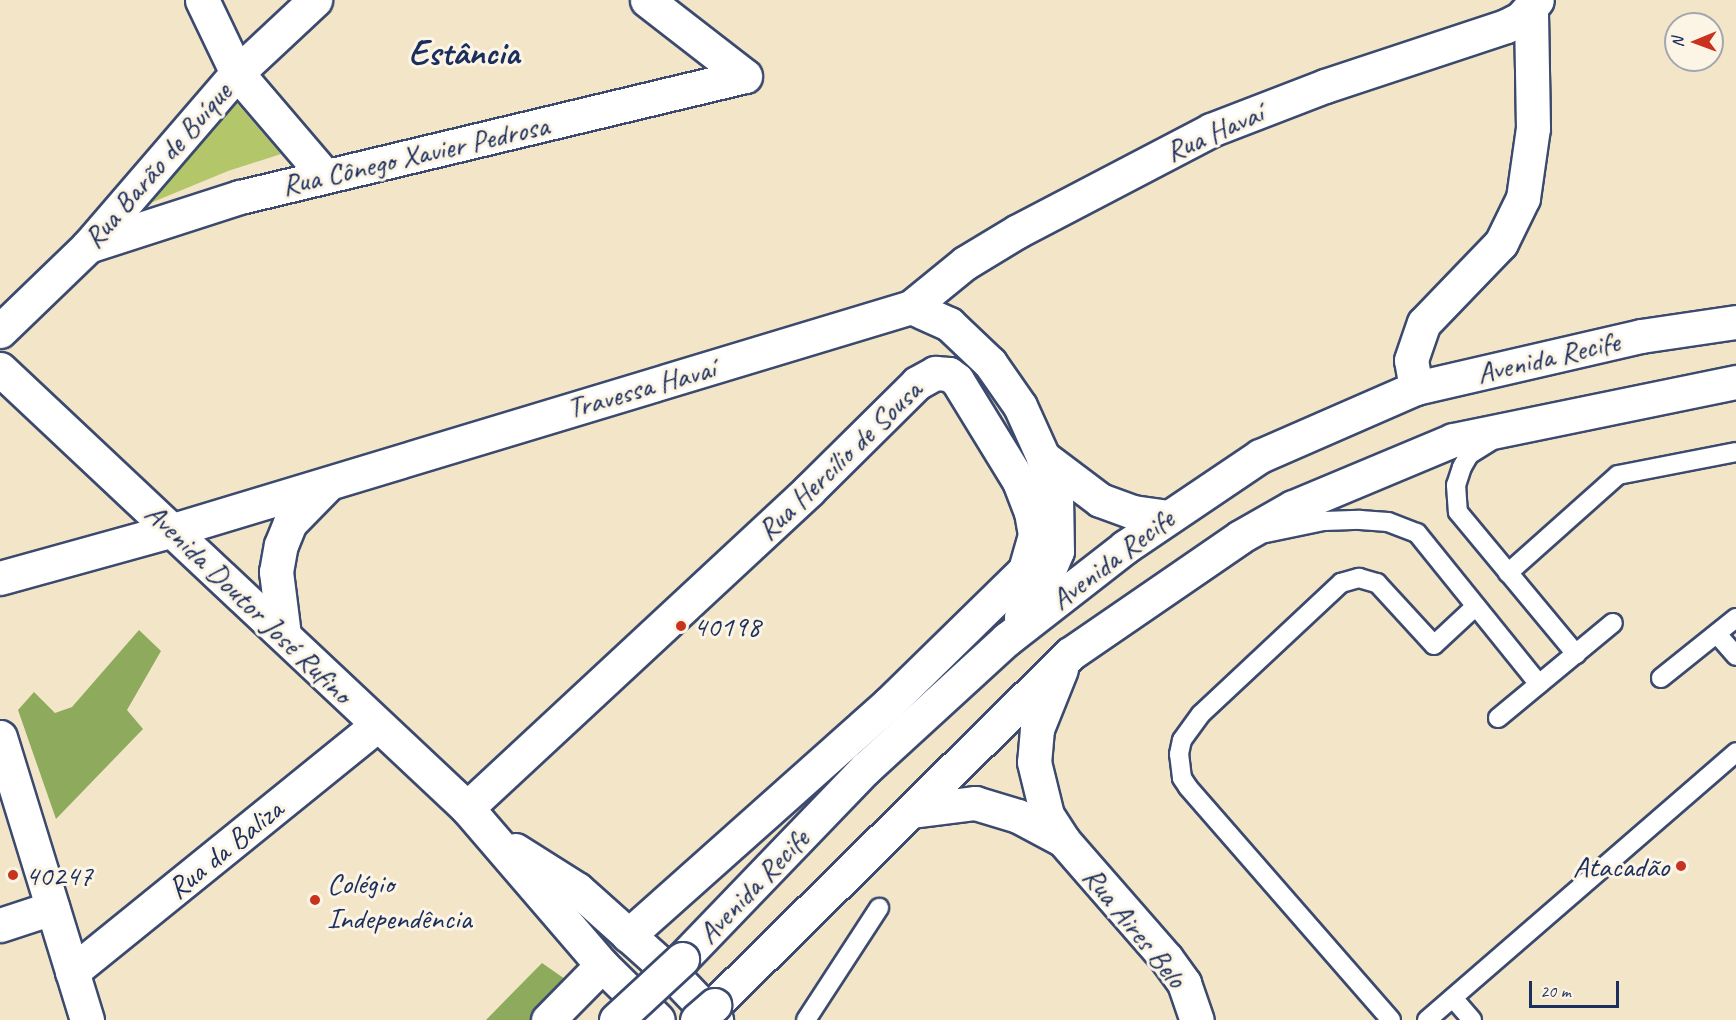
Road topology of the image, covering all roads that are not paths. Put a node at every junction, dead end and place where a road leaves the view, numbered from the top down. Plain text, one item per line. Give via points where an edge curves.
1 (202, 0) edge
2 (315, 0) edge
3 (647, 0) edge
4 (1534, 4) edge
5 (237, 73) junction
6 (325, 176) junction
7 (88, 246) junction
8 (911, 307) junction
9 (1736, 322) edge
10 (0, 331) edge
11 (0, 369) edge
12 (1736, 382) edge
13 (1416, 388) junction
14 (1524, 424) junction
15 (1736, 452) edge
16 (1043, 457) junction
17 (334, 478) junction
18 (1167, 517) junction
19 (173, 530) junction
20 (1240, 537) junction
21 (1508, 573) junction
22 (0, 579) edge
23 (1476, 606) junction
24 (1736, 618) edge
25 (1613, 623) dead end
26 (1717, 634) junction
27 (284, 635) junction
28 (1007, 639) junction
29 (1070, 654) junction
30 (1576, 654) junction
31 (1736, 656) edge
32 (1661, 678) dead end
33 (1539, 684) junction
34 (1498, 718) dead end
35 (377, 725) junction
36 (0, 737) edge
37 (1736, 752) edge
38 (467, 808) junction
39 (908, 814) junction
40 (496, 837) junction
41 (1063, 840) junction
42 (52, 908) junction
43 (879, 908) dead end
44 (0, 925) edge
45 (628, 936) junction
46 (602, 965) junction
47 (72, 972) junction
48 (1453, 998) junction
49 (87, 1020) edge
50 (548, 1020) edge
51 (616, 1020) edge
52 (658, 1020) edge
53 (697, 1020) edge
54 (716, 1020) edge
55 (806, 1020) edge
56 (1197, 1020) edge
57 (1391, 1020) edge
58 (1426, 1020) edge
59 (1472, 1020) edge

1 - 5 main road
2 - 5 main road, Rua Barão de Buíque
3 - 6 main road, Rua Cônego Xavier Pedrosa via 745,76
4 - 8 main road, Rua Havaí via 1506,26 1325,86 1211,130 1018,231 965,263
4 - 13 main road via 1533,128 1523,198 1501,243 1424,323 1411,360
5 - 6 main road
5 - 7 main road, Rua Barão de Buíque
6 - 7 main road, Rua Cônego Xavier Pedrosa via 240,197
7 - 10 main road, Rua Barão de Buíque
8 - 16 main road via 949,324 990,363 1020,406
8 - 17 main road, Travessa Havaí
9 - 13 main road, Avenida Recife via 1641,336
11 - 19 main road, Avenida Doutor José Rufino
12 - 14 main road, Avenida Recife
13 - 18 main road, Avenida Recife via 1260,456
14 - 20 main road, Avenida Recife via 1453,440 1366,474 1293,507
14 - 21 lane via 1469,455 1456,485 1458,512
15 - 21 lane via 1618,475
16 - 18 main road via 1100,500 1133,512
16 - 28 main road via 1056,495 1057,552 1045,579
17 - 19 main road, Travessa Havaí
17 - 27 main road via 290,523 281,545 276,572
18 - 28 main road, Avenida Recife
19 - 22 main road, Travessa Havaí
19 - 27 main road, Avenida Doutor José Rufino
20 - 23 lane via 1324,521 1388,522 1417,533
20 - 29 main road, Avenida Recife
21 - 30 lane
23 - 33 lane
23 - 57 lane via 1434,645 1377,583 1359,578 1341,583 1201,714 1182,740 1179,754 1182,778 1188,787
24 - 26 lane
25 - 30 lane
26 - 31 lane
26 - 32 lane
27 - 35 main road, Avenida Doutor José Rufino
28 - 51 main road, Avenida Recife, bridge via 866,768 682,959
29 - 39 main road, Avenida Recife
29 - 41 main road, Rua Aires Belo via 1049,692 1037,729 1034,762 1047,815
30 - 33 lane
33 - 34 lane
35 - 38 main road, Avenida Doutor José Rufino
35 - 47 main road, Rua da Baliza
36 - 42 main road
37 - 48 lane
38 - 40 main road, Avenida Doutor José Rufino
38 - 45 main road, Rua Hercílio de Sousa via 799,499 917,383 935,374 949,374 957,380 1019,481 1031,512 1035,535 1025,570 888,704
39 - 41 main road, Rua Aires Belo via 975,803 1018,816
39 - 53 main road, Avenida Recife, bridge
40 - 45 main road, Avenida Doutor José Rufino via 578,889
40 - 46 main road, Avenida Doutor José Rufino
41 - 56 main road, Rua Aires Belo via 1166,958 1184,983
42 - 44 main road
42 - 47 main road
43 - 55 lane
45 - 54 main road, Avenida Doutor José Rufino
46 - 50 main road
46 - 52 main road, Avenida Doutor José Rufino
47 - 49 main road
48 - 58 lane
48 - 59 lane

